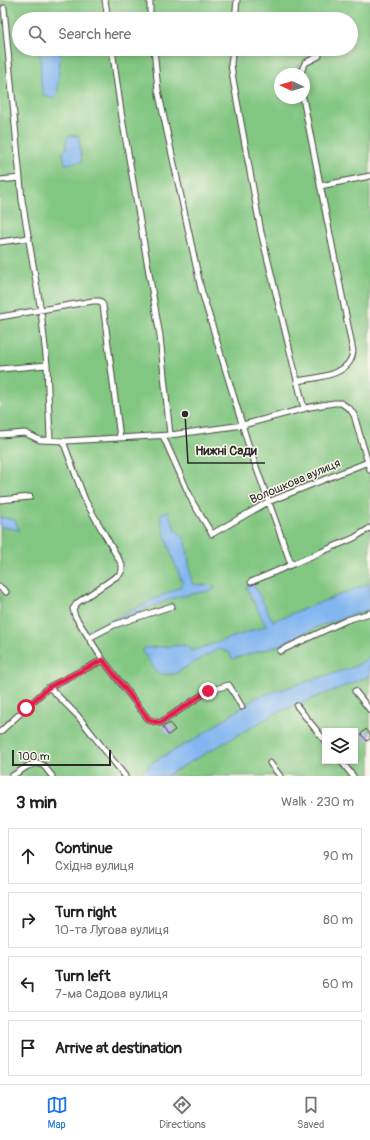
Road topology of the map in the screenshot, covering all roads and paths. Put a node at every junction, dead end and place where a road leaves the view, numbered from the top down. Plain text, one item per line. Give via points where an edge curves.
1 (105, 0) edge
2 (150, 0) edge
3 (237, 0) edge
4 (4, 8) dead end
5 (107, 12) edge
6 (150, 12) edge
7 (236, 12) edge
8 (113, 56) edge
9 (155, 56) edge
10 (232, 56) edge
11 (319, 56) dead end
12 (303, 68) edge
13 (304, 104) edge
14 (370, 176) edge
15 (20, 178) junction
16 (0, 180) edge
17 (320, 186) junction
18 (29, 238) junction
19 (0, 242) edge
20 (41, 311) junction
21 (0, 317) edge
22 (48, 365) junction
23 (0, 369) edge
24 (298, 381) junction
25 (304, 409) junction
26 (243, 425) junction
27 (0, 435) edge
28 (170, 435) junction
29 (163, 436) junction
30 (120, 438) junction
31 (50, 439) junction
32 (63, 441) junction
33 (368, 462) junction
34 (370, 470) edge
35 (30, 497) dead end
36 (0, 500) edge
37 (268, 502) junction
38 (370, 528) edge
39 (291, 564) junction
40 (251, 582) dead end
41 (0, 587) edge
42 (6, 592) dead end
43 (172, 606) dead end
44 (370, 612) edge
45 (89, 638) junction
46 (280, 651) dead end
47 (103, 660) junction
48 (49, 687) junction
49 (355, 691) dead end
50 (297, 706) dead end
51 (242, 707) dead end
52 (370, 710) edge
53 (0, 732) edge
54 (322, 737) edge
55 (270, 763) dead end
56 (343, 764) edge
57 (12, 776) edge
58 (52, 776) edge
59 (125, 776) edge
60 (280, 776) edge
61 (353, 776) edge

1 - 5 street
2 - 6 street
3 - 7 street
4 - 15 street
8 - 28 street via 160,336
9 - 26 street via 158,90 201,290
10 - 24 street via 233,79 261,232
11 - 12 street via 305,63
13 - 17 street
14 - 17 street
15 - 16 street
15 - 18 street
17 - 24 street via 353,351 349,365 341,370
18 - 19 street
18 - 20 street
20 - 21 street
20 - 22 street
20 - 30 street via 93,301 100,301 103,305
22 - 23 street
22 - 31 street
24 - 25 street
25 - 26 street
25 - 33 street via 334,403 350,409
26 - 28 street
26 - 37 street
27 - 31 street via 25,432 40,440
28 - 29 street
29 - 30 street
29 - 37 street, Волошкова вулиця via 193,503 212,534
30 - 32 street
31 - 32 street
32 - 45 street via 85,500 122,565 120,574 77,603 73,609
33 - 34 street
33 - 37 street, Волошкова вулиця
35 - 36 street
37 - 39 street
38 - 39 street via 354,538
39 - 40 street
41 - 42 street
43 - 45 street via 114,625
44 - 46 street via 346,620
45 - 47 street
47 - 48 street
47 - 51 street via 149,720 155,723 160,723 208,691 229,685
48 - 53 street
48 - 59 street via 78,716
49 - 52 street
50 - 54 street
55 - 60 street
56 - 61 street
57 - 58 street via 28,766 38,764 44,766

